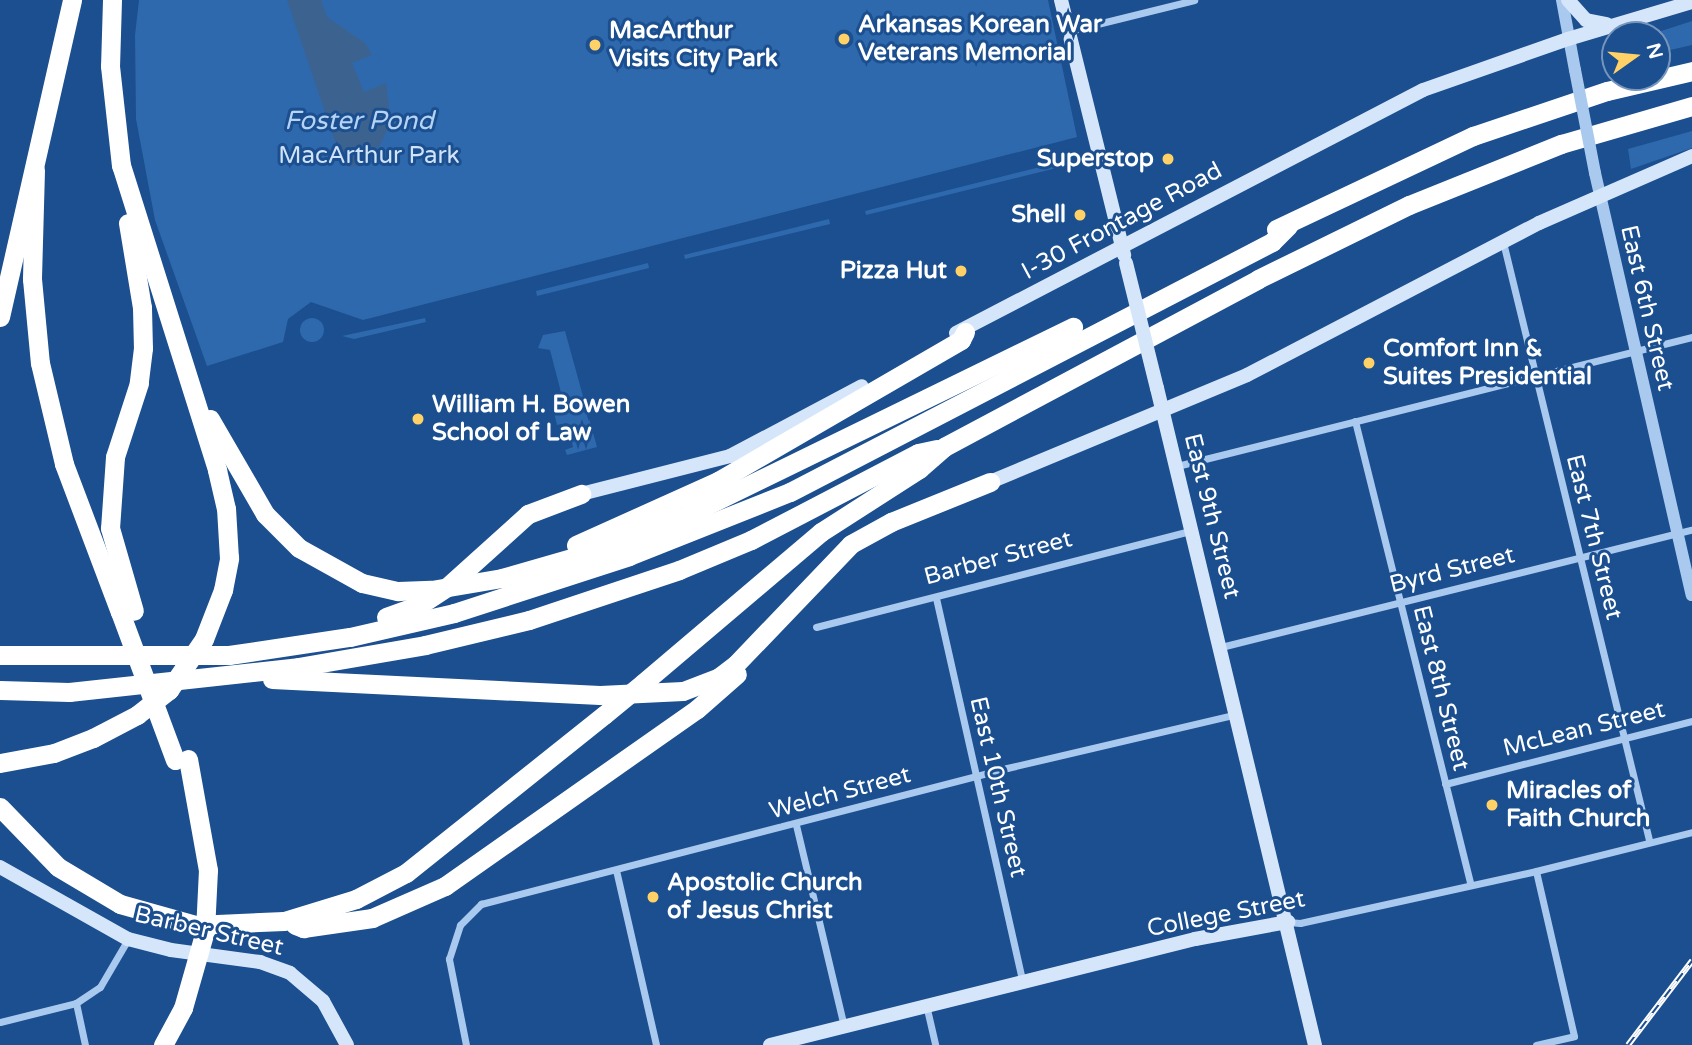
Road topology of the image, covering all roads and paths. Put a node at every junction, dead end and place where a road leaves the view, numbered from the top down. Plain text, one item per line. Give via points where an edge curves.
1 (72, 0) edge
2 (112, 0) edge
3 (1061, 0) edge
4 (1194, 0) edge
5 (1562, 0) edge
6 (1568, 0) edge
7 (1692, 2) edge
8 (1628, 21) edge
9 (1601, 22) edge
10 (1601, 29) edge
11 (1068, 32) junction
12 (1568, 39) junction
13 (1692, 71) edge
14 (1692, 106) edge
15 (1692, 156) edge
16 (121, 165) junction
17 (35, 170) junction
18 (1600, 194) junction
19 (1288, 226) junction
20 (1503, 242) junction
21 (1122, 248) junction
22 (0, 317) edge
23 (965, 332) junction
24 (1692, 337) edge
25 (1634, 352) junction
26 (183, 357) junction
27 (1535, 376) junction
28 (1163, 412) junction
29 (1355, 421) junction
30 (944, 447) junction
31 (1177, 466) junction
32 (989, 482) joint
33 (581, 494) joint
34 (1692, 530) edge
35 (1191, 531) junction
36 (1678, 533) junction
37 (1580, 558) junction
38 (502, 578) junction
39 (801, 595) junction
40 (1692, 595) edge
41 (936, 598) junction
42 (1400, 603) junction
43 (127, 612) junction
44 (816, 627) dead end
45 (1221, 647) junction
46 (0, 655) edge
47 (229, 655) junction
48 (218, 677) junction
49 (0, 690) edge
50 (1237, 714) junction
51 (1692, 721) edge
52 (1624, 740) junction
53 (0, 762) edge
54 (976, 776) junction
55 (1445, 784) junction
56 (0, 807) edge
57 (796, 825) junction
58 (1692, 832) edge
59 (1649, 840) junction
60 (0, 867) edge
61 (616, 870) junction
62 (1536, 871) junction
63 (1469, 883) junction
64 (284, 921) junction
65 (1288, 922) junction
66 (128, 939) junction
67 (1023, 985) junction
68 (76, 1003) junction
69 (926, 1009) junction
70 (0, 1021) edge
71 (844, 1027) junction
72 (85, 1045) edge
73 (163, 1045) edge
74 (347, 1045) edge
75 (466, 1045) edge
76 (656, 1045) edge
77 (770, 1045) edge
78 (935, 1045) edge
79 (1315, 1045) edge
80 (1536, 1045) edge

1 - 17 highway
2 - 16 highway via 110,66
3 - 11 main road, East 9th Street
4 - 11 street
5 - 12 street
6 - 9 main road via 1586,20
7 - 8 main road, I-30 Frontage Road
10 - 12 main road, I-30 Frontage Road
11 - 21 main road, East 9th Street
12 - 18 street, East 6th Street, bridge
12 - 21 main road, I-30 Frontage Road via 1423,90
13 - 19 highway via 1606,91 1473,136 1399,168
14 - 30 highway via 1525,157 1409,205 1258,279
15 - 18 main road
16 - 26 highway
16 - 43 highway via 142,308 143,348 139,383 115,457 110,528
17 - 22 highway
17 - 43 highway via 32,279 40,363 64,464
18 - 20 main road
18 - 25 street, East 6th Street
19 - 38 highway via 1266,232 683,517
19 - 47 highway via 1272,242 790,492 706,529 454,613 350,637
20 - 27 street, East 7th Street
20 - 28 main road via 1247,375
21 - 23 main road, I-30 Frontage Road
21 - 28 main road, East 9th Street, bridge
23 - 33 main road, I-30 Frontage Road via 730,456
23 - 38 highway via 961,340 718,481
24 - 25 street
25 - 27 street
25 - 36 street, East 6th Street
26 - 38 highway, bridge via 239,472 265,514 299,548 362,583 398,591
26 - 53 highway, bridge via 226,508 229,558 223,590 204,639 169,690 137,715 54,753
27 - 29 street
27 - 37 street, East 7th Street
28 - 31 main road, East 9th Street
28 - 32 main road
29 - 31 street
29 - 42 street, East 8th Street
30 - 48 highway via 918,453 751,540 566,610 425,645
30 - 64 highway, bridge via 803,545 643,683 406,873 356,899
31 - 35 main road, East 9th Street
32 - 39 highway via 871,532 841,552
33 - 47 highway via 528,514 447,587 421,604 375,622
34 - 36 street, Byrd Street
35 - 41 street, Barber Street
35 - 45 main road, East 9th Street
36 - 37 street, Byrd Street
36 - 40 street, East 6th Street
37 - 42 street, Byrd Street
37 - 52 street, East 7th Street
39 - 48 highway via 765,636 719,677 666,694
39 - 64 highway via 751,661 721,690 446,886 399,909 349,923 303,928
41 - 44 street, Barber Street
41 - 54 street, East 10th Street
42 - 45 street, Byrd Street
42 - 55 street, East 8th Street
43 - 73 highway, bridge via 182,759 201,823 208,870 205,931 183,1008
45 - 50 main road, East 9th Street
46 - 47 highway
48 - 49 highway via 69,692
50 - 54 street, Welch Street
50 - 65 main road, East 9th Street
51 - 52 street, McLean Street
52 - 55 street, McLean Street
52 - 59 street, East 7th Street
54 - 57 street, Welch Street
54 - 67 street, East 10th Street
55 - 63 street, East 8th Street
56 - 64 highway via 58,867 120,904 195,925
57 - 61 street, Welch Street
57 - 71 street
58 - 59 street, College Street
59 - 62 street, College Street
60 - 66 main road, Barber Street
61 - 75 street, Welch Street via 492,900 476,907 460,925 450,947 449,965
61 - 76 street
62 - 63 street, College Street
62 - 80 street via 1574,1036
63 - 65 street, College Street via 1300,923
65 - 67 main road, College Street via 1195,939
65 - 79 main road, East 9th Street
66 - 68 street via 100,987
66 - 74 main road, Barber Street via 260,962 290,973 323,1001
67 - 69 main road, College Street
68 - 70 street
68 - 72 street
69 - 71 main road, College Street
69 - 78 street
71 - 77 main road, College Street

